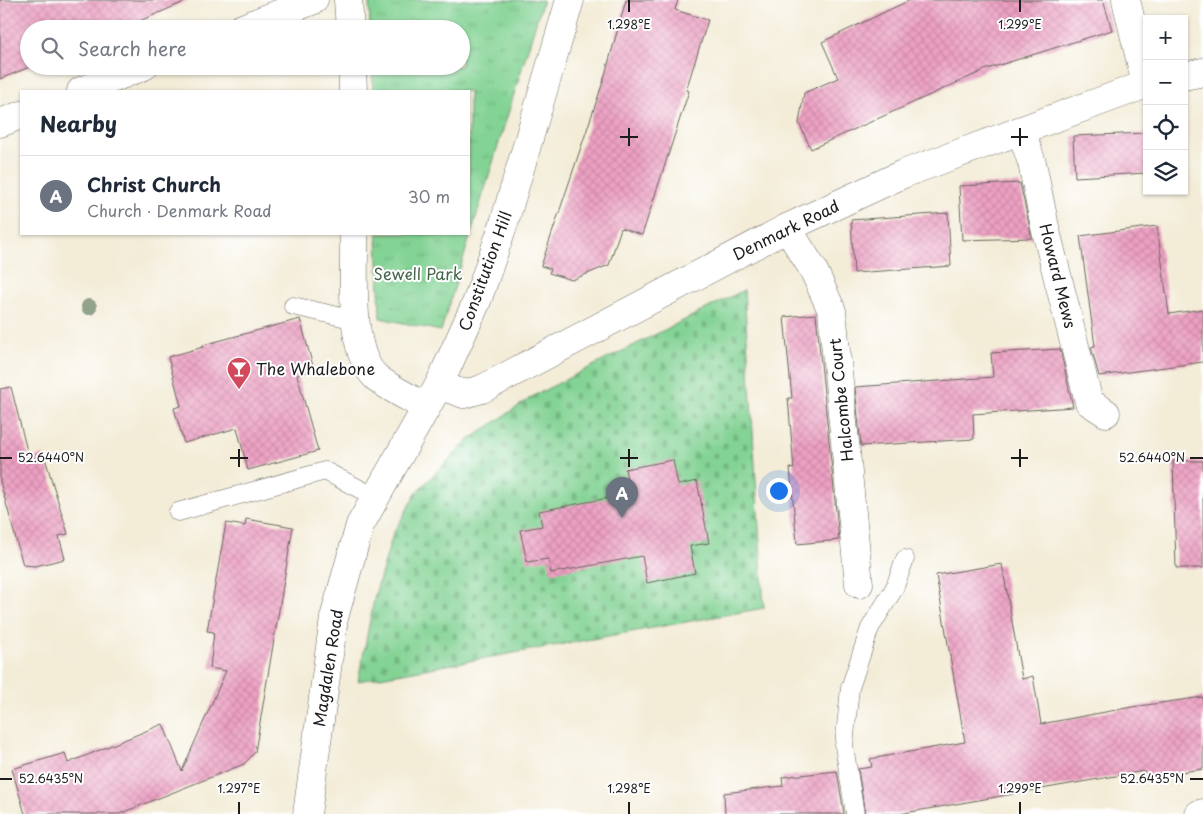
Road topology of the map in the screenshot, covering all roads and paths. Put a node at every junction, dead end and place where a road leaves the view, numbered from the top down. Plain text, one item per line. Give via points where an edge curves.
1 (314, 0) edge
2 (348, 0) edge
3 (570, 0) edge
4 (1126, 0) edge
5 (263, 20) edge
6 (349, 20) edge
7 (1143, 71) edge
8 (1203, 72) edge
9 (121, 75) edge
10 (352, 75) edge
11 (1188, 75) edge
12 (1143, 85) edge
13 (84, 90) edge
14 (353, 90) edge
15 (20, 115) edge
16 (0, 123) edge
17 (1021, 130) junction
18 (787, 228) junction
19 (354, 235) edge
20 (293, 306) dead end
21 (356, 320) junction
22 (432, 396) junction
23 (1106, 413) dead end
24 (376, 497) junction
25 (178, 512) dead end
26 (360, 525) joint
27 (905, 559) dead end
28 (859, 584) dead end
29 (304, 813) edge
30 (1203, 813) edge
31 (855, 814) edge
32 (1199, 814) edge

1 - 5 street
2 - 6 street
3 - 22 street, Constitution Hill via 504,223 477,301
4 - 7 street
8 - 11 street
9 - 13 street
10 - 14 street
12 - 17 street, Denmark Road
15 - 16 street
17 - 18 street, Denmark Road via 903,174
17 - 23 street, Howard Mews via 1032,163 1089,402
18 - 22 street, Denmark Road via 482,388 464,394
18 - 28 street, Halcombe Court via 813,269 832,311
19 - 21 street, Denmark Road
20 - 21 lane
21 - 22 street, Denmark Road via 358,347 376,377
22 - 24 street, Constitution Hill
24 - 25 lane via 325,471
24 - 26 street, Constitution Hill
26 - 29 street, Magdalen Road via 334,618
27 - 31 lane via 894,589 870,628 850,688 844,746
30 - 32 street

